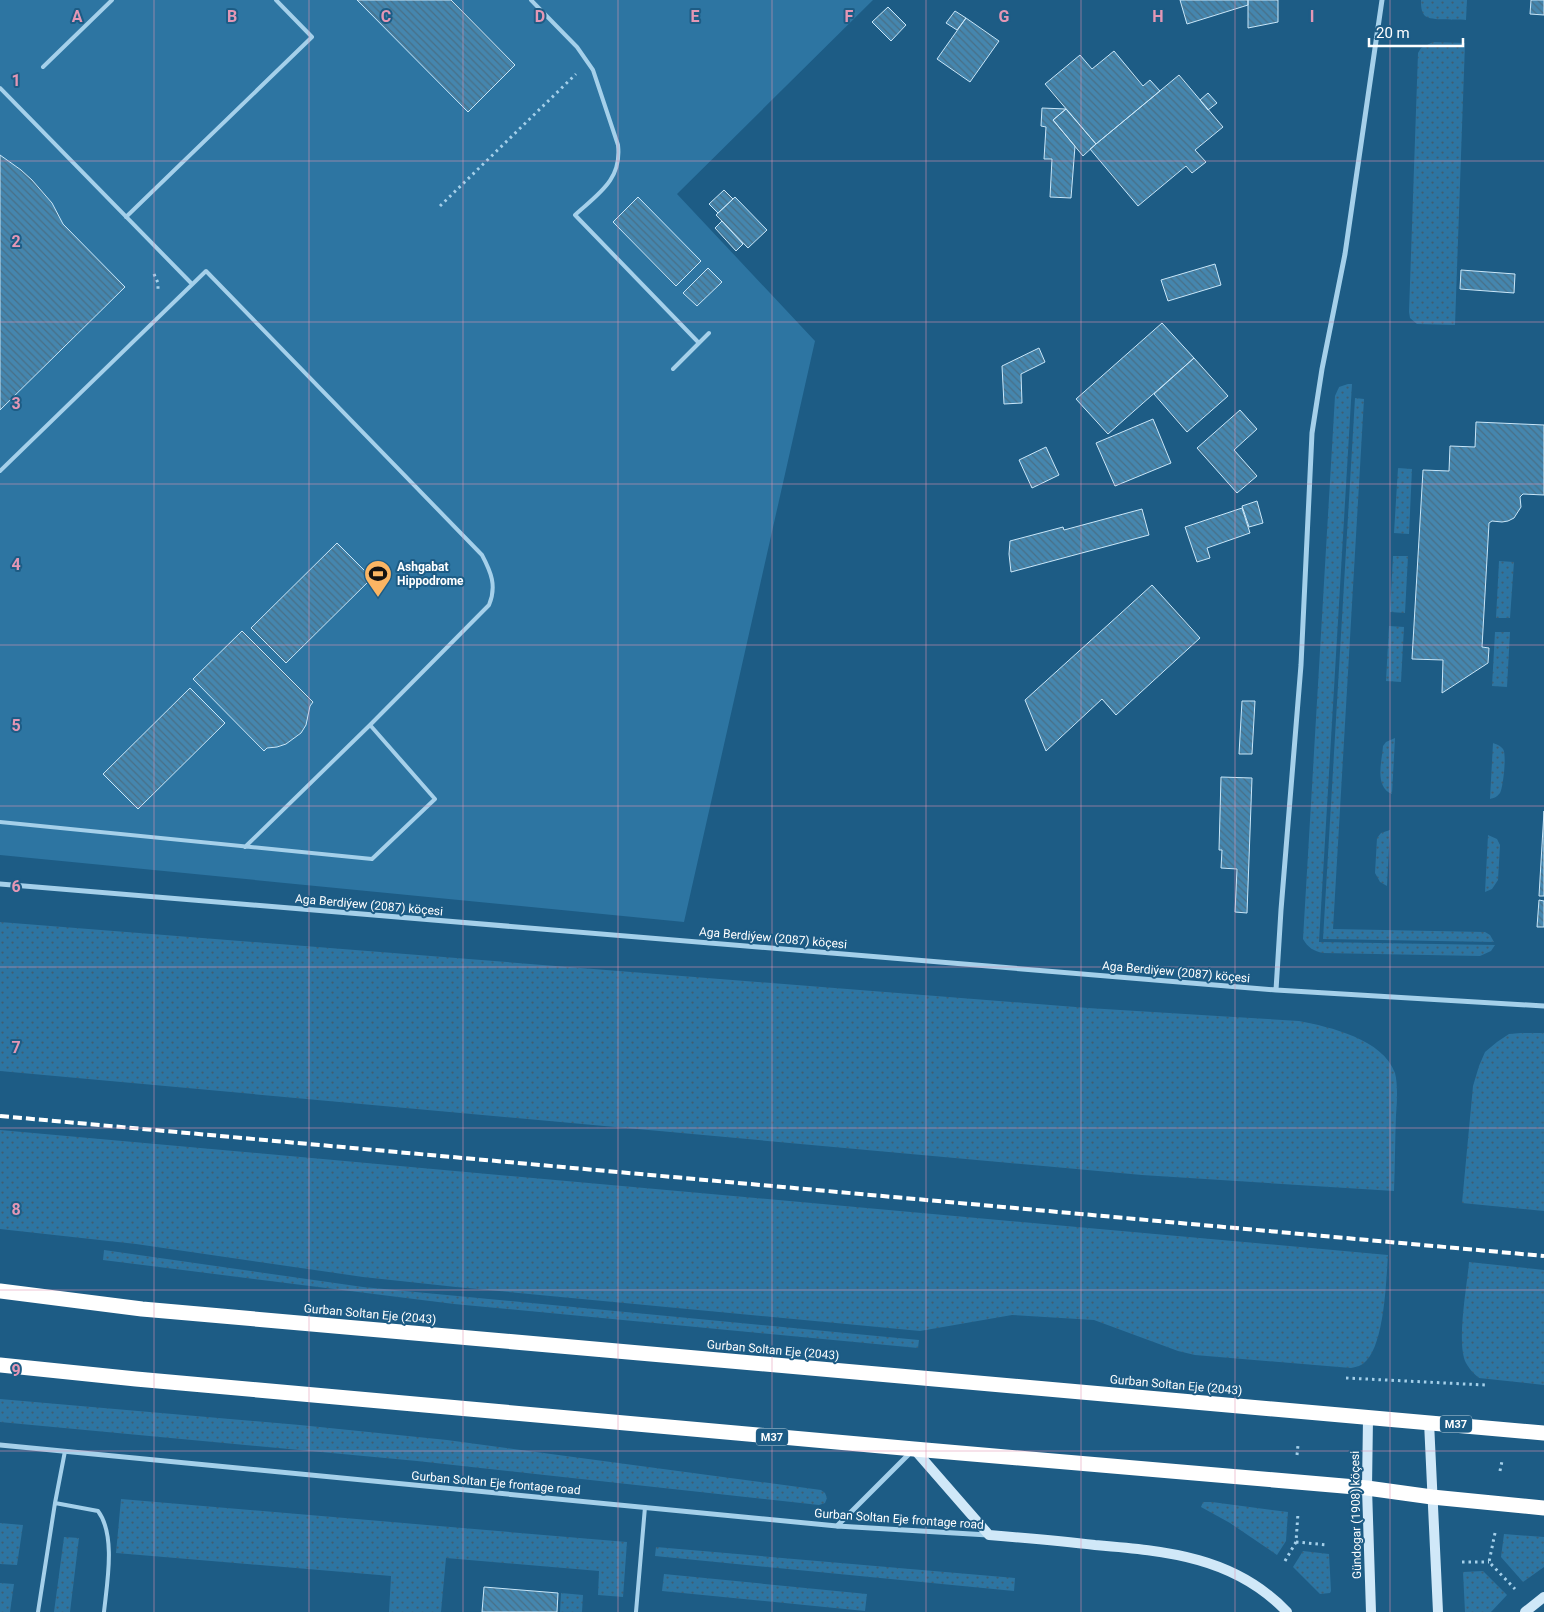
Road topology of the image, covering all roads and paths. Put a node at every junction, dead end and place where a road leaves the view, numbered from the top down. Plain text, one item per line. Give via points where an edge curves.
1 (112, 0) edge
2 (276, 0) edge
3 (531, 0) edge
4 (1382, 0) edge
5 (588, 62) junction
6 (43, 67) dead end
7 (0, 88) edge
8 (440, 206) dead end
9 (126, 217) junction
10 (154, 273) dead end
11 (192, 284) junction
12 (157, 294) dead end
13 (709, 333) dead end
14 (699, 343) junction
15 (672, 368) dead end
16 (0, 471) edge
17 (370, 725) junction
18 (0, 822) edge
19 (245, 847) junction
20 (0, 884) edge
21 (1276, 990) junction
22 (1544, 1006) edge
23 (0, 1281) edge
24 (0, 1291) edge
25 (50, 1296) junction
26 (0, 1365) edge
27 (1346, 1378) dead end
28 (1485, 1385) dead end
29 (1368, 1418) junction
30 (1429, 1422) junction
31 (1544, 1433) edge
32 (0, 1445) edge
33 (1298, 1445) dead end
34 (914, 1450) junction
35 (65, 1451) junction
36 (1297, 1455) dead end
37 (1502, 1461) dead end
38 (1500, 1471) dead end
39 (1367, 1488) junction
40 (1432, 1496) junction
41 (55, 1503) junction
42 (645, 1507) junction
43 (1544, 1508) edge
44 (1298, 1513) dead end
45 (836, 1526) junction
46 (1495, 1533) dead end
47 (990, 1535) junction
48 (1296, 1542) junction
49 (1328, 1545) dead end
50 (1285, 1561) dead end
51 (1462, 1562) dead end
52 (1490, 1562) junction
53 (1515, 1589) dead end
54 (1544, 1597) edge
55 (38, 1612) edge
56 (104, 1612) edge
57 (636, 1612) edge
58 (1287, 1612) edge
59 (1371, 1612) edge
60 (1438, 1612) edge
61 (1524, 1612) edge

1 - 6 lane
2 - 9 lane via 312,37
3 - 5 lane via 577,46
4 - 21 street via 1346,254 1312,433 1301,665
5 - 8 path
5 - 14 lane via 616,135 620,158 608,184 575,215
7 - 9 lane
9 - 11 lane
10 - 12 path via 159,288
11 - 16 lane
11 - 17 lane via 206,271 476,548 490,571 494,586 489,605
13 - 14 lane
14 - 15 lane
17 - 19 lane
17 - 19 lane via 434,799 372,859
18 - 19 lane
20 - 21 street, Aga Berdiýew (2087) köçesi
21 - 22 street, Aga Berdiýew (2087) köçesi
23 - 25 highway
24 - 25 highway, Gurban Soltan Eje (2043) / M37
25 - 29 highway, Gurban Soltan Eje (2043) / M37 via 142,1309
26 - 34 highway, M37
27 - 28 path
29 - 30 highway, Gurban Soltan Eje (2043) / M37
29 - 39 main road, Gündogar (1908) köçesi
30 - 31 highway, Gurban Soltan Eje (2043) / M37
30 - 40 main road
32 - 35 street, Gurban Soltan Eje frontage road
33 - 36 path
34 - 39 highway, M37
34 - 45 street
34 - 47 main road
35 - 41 lane
35 - 42 street, Gurban Soltan Eje frontage road
37 - 38 path
39 - 40 highway, M37
39 - 59 main road, Gündogar (1908) köçesi
40 - 43 highway, M37
40 - 60 main road
41 - 55 lane
41 - 56 lane via 98,1511 104,1519 110,1553
42 - 45 street, Gurban Soltan Eje frontage road
42 - 57 lane
44 - 48 path
45 - 47 street, Gurban Soltan Eje frontage road
46 - 52 path
47 - 58 main road via 1150,1549 1187,1557 1220,1566 1244,1578 1265,1591
48 - 49 path
48 - 50 path
51 - 52 path
52 - 53 path
54 - 61 main road

